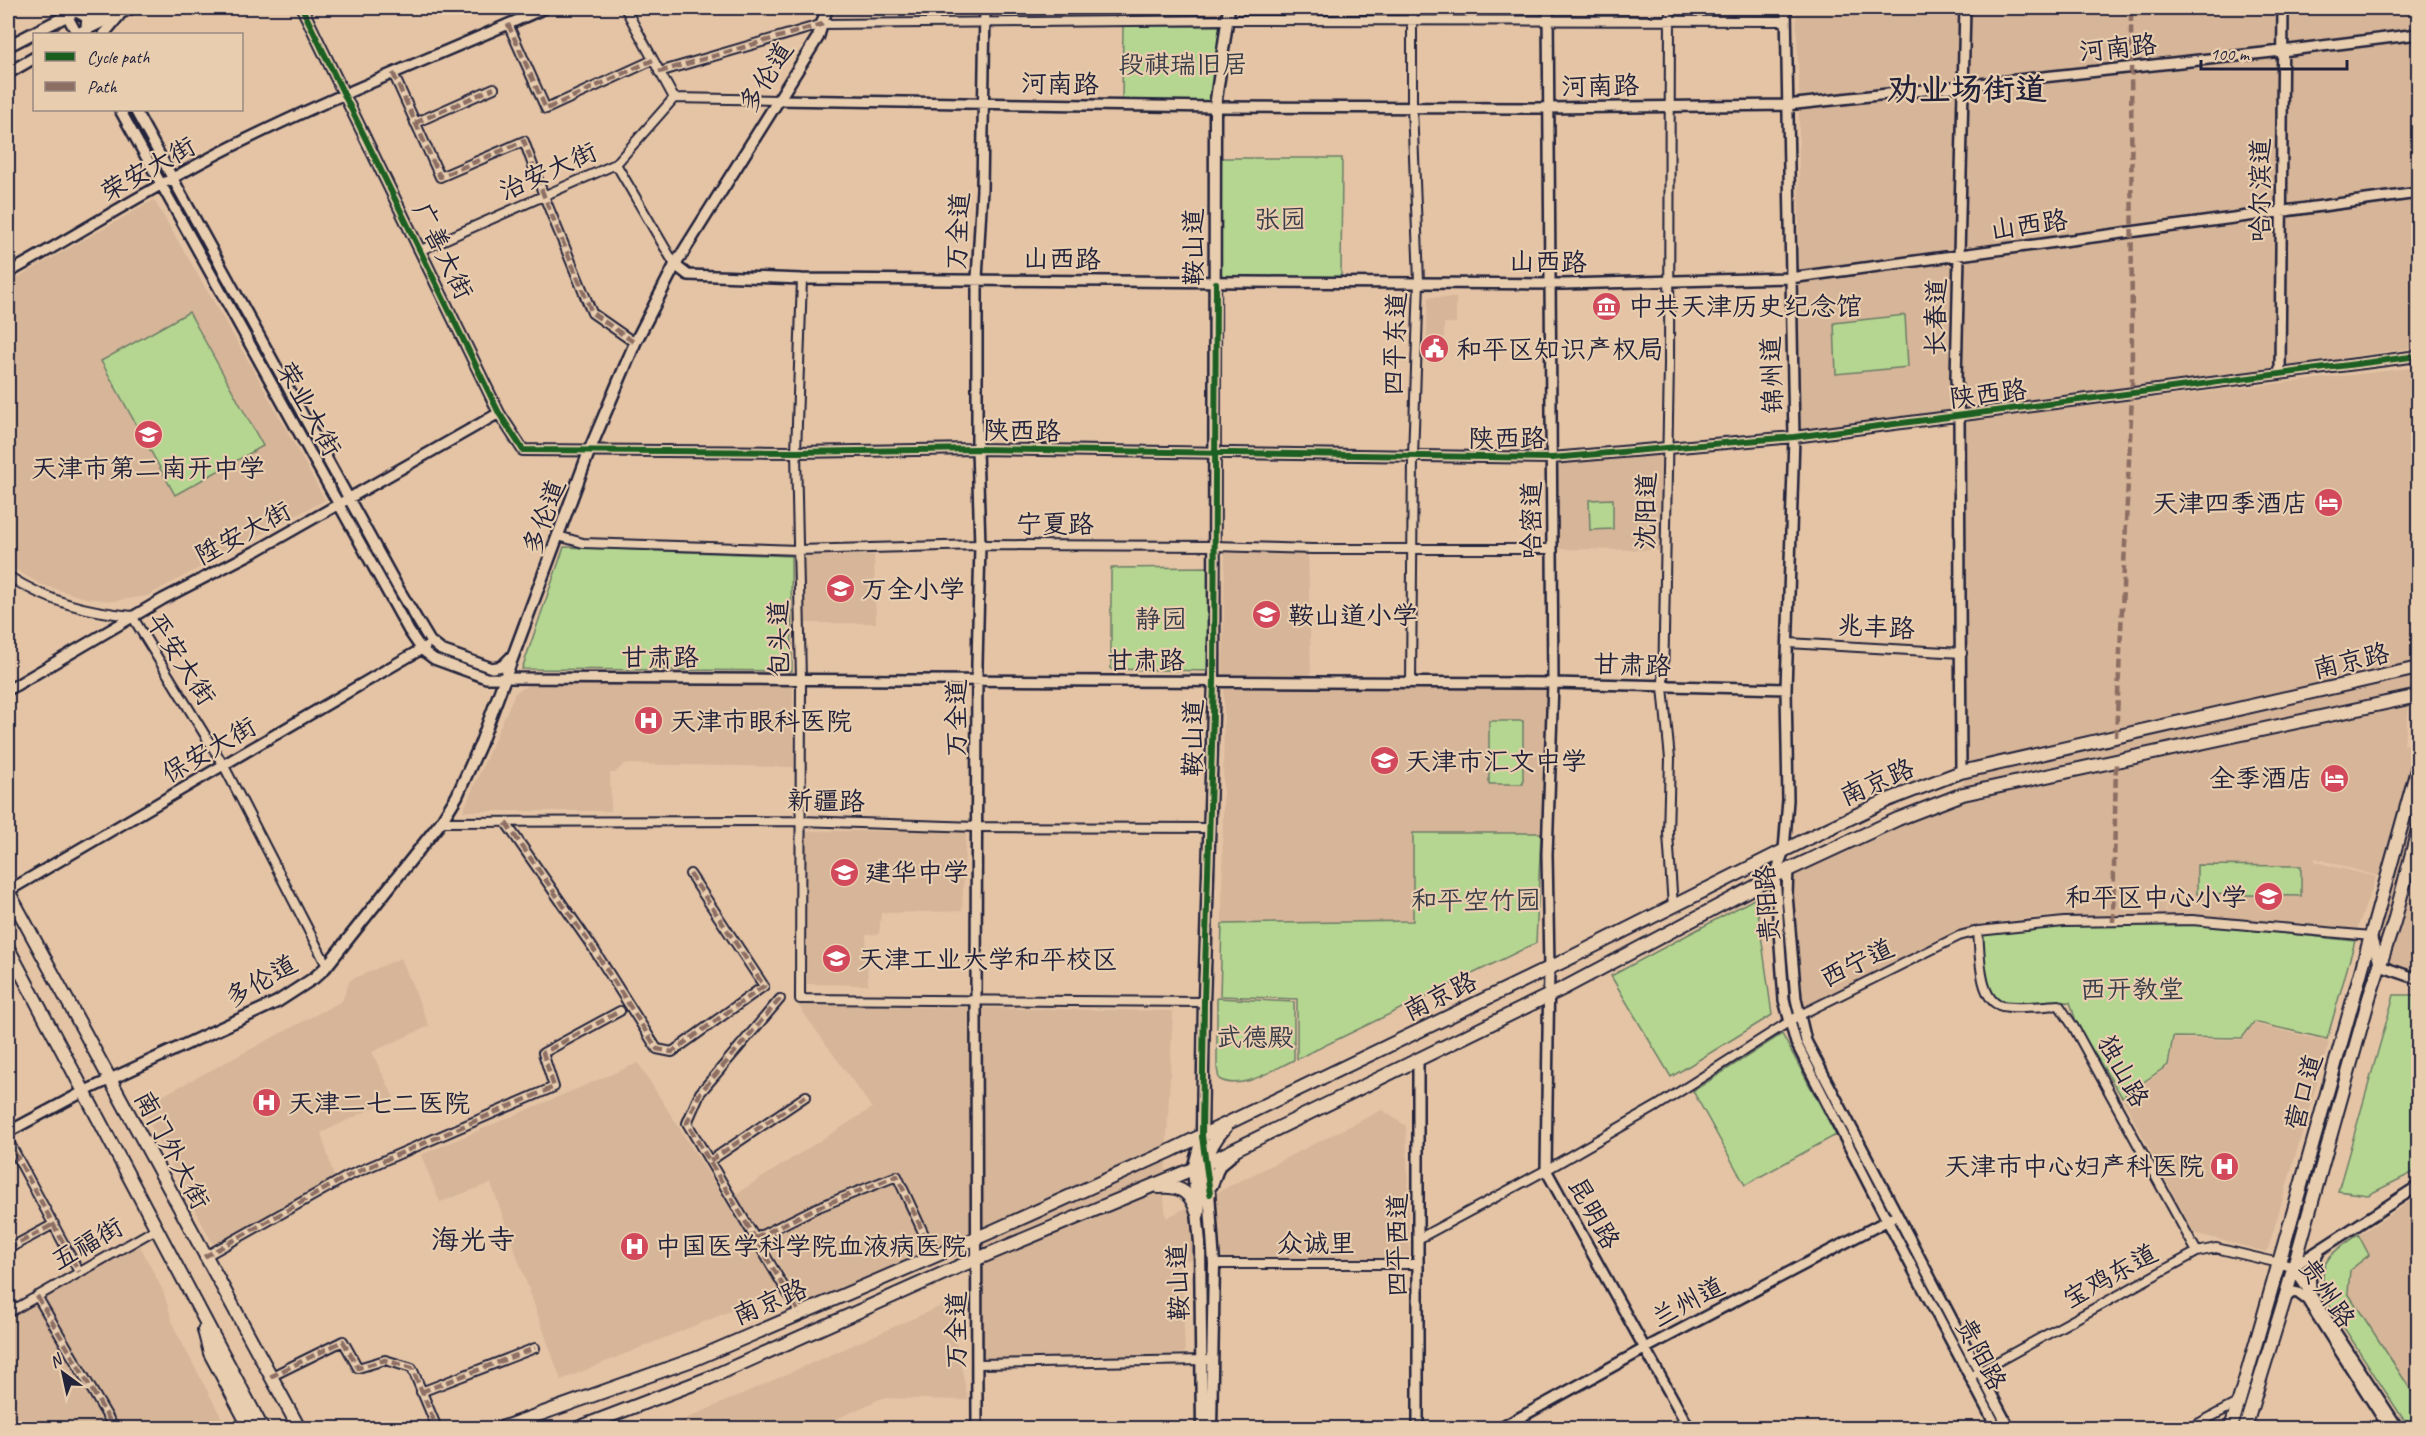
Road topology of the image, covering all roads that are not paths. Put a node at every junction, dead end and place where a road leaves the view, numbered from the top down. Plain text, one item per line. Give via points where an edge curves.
1 (302, 8) edge
2 (545, 8) edge
3 (625, 8) edge
4 (827, 8) edge
5 (985, 8) edge
6 (1229, 8) edge
7 (1412, 8) edge
8 (1548, 8) edge
9 (1670, 8) edge
10 (1786, 8) edge
11 (1965, 8) edge
12 (2283, 8) edge
13 (128, 9) edge
14 (81, 20) edge
15 (1228, 20) junction
16 (1548, 20) junction
17 (1412, 21) junction
18 (1786, 21) junction
19 (984, 22) junction
20 (1671, 23) junction
21 (508, 24) junction
22 (823, 24) junction
23 (44, 33) edge
24 (105, 33) edge
25 (2418, 34) edge
26 (33, 37) edge
27 (8, 46) edge
28 (2282, 51) junction
29 (33, 59) edge
30 (653, 60) junction
31 (659, 72) junction
32 (8, 73) edge
33 (393, 74) junction
34 (1965, 85) junction
35 (494, 88) dead end
36 (344, 94) junction
37 (674, 99) junction
38 (778, 100) junction
39 (983, 104) junction
40 (1787, 105) junction
41 (1669, 106) junction
42 (1215, 107) junction
43 (1412, 107) junction
44 (1547, 108) junction
45 (121, 111) edge
46 (136, 111) edge
47 (415, 123) junction
48 (616, 164) junction
49 (174, 177) junction
50 (162, 184) junction
51 (2418, 193) edge
52 (544, 196) junction
53 (2280, 213) junction
54 (421, 250) junction
55 (1958, 256) junction
56 (675, 265) junction
57 (8, 273) edge
58 (1790, 278) junction
59 (802, 279) junction
60 (977, 279) junction
61 (1419, 281) junction
62 (1216, 283) junction
63 (1668, 283) junction
64 (1551, 284) junction
65 (635, 343) junction
66 (2418, 356) edge
67 (2280, 374) junction
68 (499, 413) junction
69 (1959, 417) junction
70 (1794, 437) junction
71 (1668, 448) junction
72 (590, 449) junction
73 (977, 449) junction
74 (796, 452) junction
75 (1214, 454) junction
76 (1413, 457) junction
77 (1551, 459) junction
78 (349, 498) junction
79 (338, 505) junction
80 (558, 536) junction
81 (980, 545) junction
82 (1215, 546) junction
83 (1412, 549) junction
84 (1552, 549) junction
85 (798, 550) junction
86 (8, 576) edge
87 (132, 616) junction
88 (430, 641) junction
89 (1788, 643) junction
90 (422, 650) junction
91 (1962, 653) junction
92 (514, 654) junction
93 (2418, 668) edge
94 (505, 678) junction
95 (801, 679) junction
96 (977, 681) junction
97 (1214, 681) junction
98 (1411, 682) junction
99 (1553, 683) junction
100 (1663, 687) junction
101 (1786, 689) junction
102 (8, 690) edge
103 (2415, 697) edge
104 (224, 766) junction
105 (2418, 766) edge
106 (1961, 772) junction
107 (801, 821) junction
108 (441, 822) junction
109 (506, 823) junction
110 (976, 826) junction
111 (1210, 828) junction
112 (2418, 830) edge
113 (1784, 850) junction
114 (1788, 870) junction
115 (690, 874) dead end
116 (1775, 876) junction
117 (8, 891) edge
118 (1673, 907) junction
119 (1978, 930) junction
120 (2371, 936) junction
121 (8, 948) edge
122 (327, 966) junction
123 (2380, 966) junction
124 (1549, 968) junction
125 (2418, 979) edge
126 (1548, 996) junction
127 (780, 999) dead end
128 (976, 1002) junction
129 (1204, 1002) junction
130 (620, 1011) dead end
131 (1798, 1016) junction
132 (1789, 1022) junction
133 (1418, 1062) junction
134 (109, 1080) junction
135 (83, 1092) junction
136 (806, 1096) dead end
137 (1234, 1122) junction
138 (8, 1132) edge
139 (1202, 1136) junction
140 (8, 1140) edge
141 (1250, 1143) junction
142 (710, 1161) junction
143 (1203, 1164) junction
144 (1546, 1170) junction
145 (2418, 1186) edge
146 (1146, 1189) junction
147 (1210, 1194) junction
148 (1198, 1214) junction
149 (1897, 1215) junction
150 (1887, 1220) junction
151 (54, 1224) junction
152 (156, 1229) junction
153 (756, 1238) junction
154 (976, 1238) junction
155 (1418, 1239) junction
156 (2323, 1247) junction
157 (8, 1249) edge
158 (2197, 1252) junction
159 (934, 1256) junction
160 (204, 1257) junction
161 (976, 1260) junction
162 (2279, 1263) junction
163 (1214, 1264) junction
164 (1418, 1264) junction
165 (2292, 1270) junction
166 (80, 1272) junction
167 (37, 1296) junction
168 (2285, 1298) junction
169 (2311, 1299) junction
170 (196, 1303) junction
171 (8, 1313) edge
172 (800, 1314) junction
173 (535, 1348) dead end
174 (1644, 1348) junction
175 (1207, 1360) junction
176 (977, 1364) junction
177 (1974, 1375) junction
178 (270, 1377) junction
179 (2257, 1387) junction
180 (421, 1392) junction
181 (2239, 1402) junction
182 (113, 1426) dead end
183 (250, 1428) edge
184 (262, 1428) edge
185 (299, 1428) edge
186 (437, 1428) edge
187 (501, 1428) edge
188 (578, 1428) edge
189 (977, 1428) edge
190 (1202, 1428) edge
191 (1210, 1428) edge
192 (1418, 1428) edge
193 (1501, 1428) edge
194 (1689, 1428) edge
195 (1997, 1428) edge
196 (2009, 1428) edge
197 (2190, 1428) edge
198 (2231, 1428) edge
199 (2245, 1428) edge
200 (2389, 1428) edge
201 (2398, 1428) edge

1 - 36 street, 广善大街
2 - 21 street, 荣安大街
3 - 30 street
4 - 22 main road, 多伦道
5 - 19 street, 万全道
6 - 15 main road, 鞍山道
7 - 17 street, 四平东道
8 - 16 street, 哈密道
9 - 20 street, 沈阳道
10 - 18 street, 锦州道
11 - 34 street, 长春道
12 - 28 street, 哈尔滨道
13 - 14 main road
13 - 24 street
14 - 23 main road
15 - 17 street
15 - 19 street
15 - 42 main road, 鞍山道
16 - 17 street
16 - 20 street
16 - 44 street, 哈密道
17 - 43 street, 四平东道
18 - 20 street
18 - 40 street, 锦州道
19 - 22 street
19 - 39 street, 万全道
20 - 41 street, 沈阳道
21 - 30 street via 546,109
21 - 33 street, 荣安大街
22 - 31 street
22 - 38 main road, 多伦道
25 - 28 street, 河南路
26 - 27 main road
28 - 34 street, 河南路
28 - 53 street, 哈尔滨道
29 - 32 main road
30 - 31 street
31 - 37 street
33 - 36 street, 荣安大街
33 - 47 street
34 - 40 street, 河南路
34 - 55 street, 长春道
35 - 47 street
36 - 49 street, 荣安大街
36 - 54 street, 广善大街
37 - 38 street
37 - 48 street, 治安大街
38 - 39 street, 河南路
38 - 56 main road, 多伦道
39 - 42 street, 河南路
39 - 60 street, 万全道
40 - 41 street, 河南路
40 - 58 street, 锦州道
41 - 44 street, 河南路
41 - 63 street, 沈阳道
42 - 43 street, 河南路
42 - 62 main road, 鞍山道
43 - 44 street, 河南路
43 - 61 street, 四平东道
44 - 64 street, 哈密道
45 - 50 street, 荣业大街
46 - 49 street, 荣业大街
47 - 52 street via 440,177 524,141
48 - 52 street, 治安大街
48 - 56 street
49 - 50 street, 荣安大街
49 - 78 street, 荣业大街
50 - 57 street, 荣安大街
50 - 79 street, 荣业大街
51 - 53 street, 山西路
52 - 54 street, 治安大街
52 - 65 street via 592,313
53 - 55 street, 山西路
53 - 67 street, 哈尔滨道
54 - 68 street, 广善大街
55 - 58 street, 山西路
55 - 69 street, 长春道
56 - 59 street, 山西路 via 688,275
56 - 65 main road, 多伦道
58 - 63 street, 山西路
58 - 70 street, 锦州道
59 - 60 street, 山西路
59 - 74 street, 包头道
60 - 62 street, 山西路
60 - 73 street, 万全道
61 - 62 street, 山西路
61 - 64 street, 山西路
61 - 76 street, 四平东道
62 - 75 main road, 鞍山道
63 - 64 street, 山西路
63 - 71 street, 沈阳道
64 - 77 street, 哈密道
65 - 72 main road, 多伦道
66 - 67 street, 陕西路
67 - 69 street, 陕西路
68 - 72 street, 广善大街 via 523,450
68 - 78 street, 陞安大街
69 - 70 street, 陕西路
69 - 91 street, 长春道
70 - 71 street, 陕西路
70 - 89 street, 锦州道
71 - 77 street, 陕西路
71 - 100 street, 沈阳道
72 - 74 street, 陕西路
72 - 80 main road, 多伦道
73 - 74 street, 陕西路
73 - 75 street, 陕西路
73 - 81 street, 万全道
74 - 85 street, 包头道
75 - 76 street, 陕西路
75 - 82 main road, 鞍山道
76 - 77 street, 陕西路
76 - 83 street, 四平东道
77 - 84 street, 哈密道
78 - 79 street, 陞安大街
78 - 88 street, 荣业大街
79 - 87 street, 陞安大街
79 - 90 street, 荣业大街
80 - 85 street, 宁夏路 via 583,543
80 - 92 main road, 多伦道
81 - 82 street, 宁夏路
81 - 85 street, 宁夏路
81 - 96 street, 万全道
82 - 83 street, 宁夏路
82 - 97 main road, 鞍山道
83 - 84 street, 宁夏路
83 - 98 street, 四平东道
84 - 99 street, 哈密道
85 - 95 street, 包头道
86 - 87 street, 平安大街 via 54,600 92,612
87 - 102 street, 陞安大街
87 - 104 street, 平安大街
88 - 90 street, 保安大街
88 - 92 street via 441,650 492,668 502,666
89 - 91 street, 兆丰路
89 - 101 street, 锦州道
90 - 94 street, 荣业大街 via 434,659 486,678
90 - 104 street, 保安大街
91 - 106 street, 长春道
92 - 94 main road, 多伦道
93 - 106 main road, 南京路
94 - 95 street, 甘肃路
94 - 108 main road, 多伦道 via 480,745
95 - 96 street, 甘肃路
95 - 107 street, 包头道
96 - 97 street, 甘肃路
96 - 110 street, 万全道
97 - 98 street, 甘肃路
97 - 111 main road, 鞍山道
98 - 99 street, 甘肃路
99 - 100 street, 甘肃路
99 - 124 street, 哈密道 via 1547,854
100 - 101 street, 甘肃路
100 - 118 street, 沈阳道 via 1670,759 1668,834
101 - 113 street, 锦州道 via 1788,800
103 - 114 main road, 南京路 via 1964,794 1898,819
104 - 117 street, 保安大街
104 - 122 street, 平安大街
105 - 120 main road, 营口道
106 - 113 main road, 南京路 via 1887,800
107 - 109 street, 新疆路
107 - 110 street, 新疆路
107 - 128 street, 包头道 via 800,999
108 - 109 street, 新疆路
108 - 122 main road, 多伦道
109 - 115 street via 657,1049 672,1052 764,986
110 - 111 street, 新疆路
110 - 128 street, 万全道
111 - 129 main road, 鞍山道
112 - 123 main road, 营口道
113 - 114 street, 贵阳路
113 - 116 street, 贵阳路
113 - 118 main road, 南京路
114 - 116 main road, 南京路
114 - 131 street, 贵阳路
116 - 126 main road, 南京路
116 - 132 street, 贵阳路
117 - 134 main road, 南门外大街
118 - 124 main road, 南京路
119 - 120 street, 西宁道 via 2064,922 2192,920
119 - 131 street, 西宁道
119 - 158 street, 独山路 via 1983,984 1991,1000 2000,1006 2059,1005
120 - 123 street
120 - 162 main road, 营口道
121 - 135 main road, 南门外大街
122 - 134 main road, 多伦道 via 303,987 277,1002
123 - 125 street
123 - 165 main road, 营口道
124 - 126 street, 哈密道
124 - 137 main road, 南京路
126 - 133 main road, 南京路
126 - 144 street, 昆明路
127 - 142 street via 700,1093 687,1123
128 - 129 street
128 - 154 street, 万全道
129 - 139 main road, 鞍山道
130 - 160 street via 543,1053 554,1087 348,1176
131 - 132 street, 西宁道
131 - 149 street, 贵阳路 via 1806,1041
132 - 144 street, 西宁道 via 1657,1106
132 - 150 street, 贵阳路 via 1796,1043
133 - 141 main road, 南京路
133 - 155 street, 四平西道
134 - 135 street
134 - 160 main road, 南门外大街
135 - 138 street
135 - 152 main road, 南门外大街
136 - 142 street
137 - 139 main road, 南京路
137 - 143 main road via 1216,1138
139 - 143 main road, 鞍山道
139 - 143 main road, 鞍山道
139 - 154 main road, 南京路
140 - 151 street
141 - 143 main road, 南京路
141 - 147 main road via 1219,1166
142 - 153 street
143 - 146 main road, 南京路
143 - 147 main road, 鞍山道
143 - 148 main road
144 - 155 street, 西宁道
144 - 174 street, 昆明路
145 - 156 street
146 - 148 main road via 1180,1188 1189,1195
146 - 161 main road, 南京路
147 - 163 main road, 鞍山道
148 - 175 main road, 鞍山道
149 - 150 street, 兰州道
149 - 177 street, 贵阳路
150 - 174 street, 兰州道
150 - 177 street, 贵阳路
151 - 157 street
151 - 166 street
152 - 166 street, 五福街
152 - 170 main road, 南门外大街
153 - 159 street via 816,1208 897,1176
153 - 172 street
154 - 159 main road, 南京路
154 - 161 street, 万全道
155 - 164 street, 四平西道
156 - 165 street
156 - 169 street via 2310,1269
158 - 162 street, 宝鸡东道 via 2216,1248
158 - 177 street, 宝鸡东道
159 - 172 main road, 南京路
160 - 178 main road, 南门外大街
161 - 176 street, 万全道
161 - 188 main road, 南京路 via 709,1378
162 - 165 street, 贵州路
162 - 181 main road, 营口道
163 - 164 street, 众诚里
163 - 175 main road, 鞍山道
164 - 192 street, 四平西道
165 - 168 main road, 营口道
165 - 169 street, 贵州路
166 - 167 street, 五福街
167 - 171 street, 五福街
167 - 182 street
168 - 169 street via 2293,1292
168 - 179 main road, 营口道
169 - 200 street, 贵州路
169 - 201 street, 贵州路
170 - 183 main road via 210,1353
170 - 184 main road, 南门外大街
172 - 187 main road, 南京路 via 695,1359
173 - 180 street
174 - 193 street, 兰州道
174 - 194 street, 昆明路
175 - 176 street
175 - 190 main road, 鞍山道
175 - 191 main road, 鞍山道
176 - 189 street, 万全道
177 - 195 street, 贵阳路
177 - 196 street, 贵阳路
178 - 180 street via 343,1341 358,1368 385,1360 412,1368
178 - 185 main road, 南门外大街
179 - 181 main road
179 - 199 main road, 营口道
180 - 186 street
181 - 197 street
181 - 198 main road, 营口道

